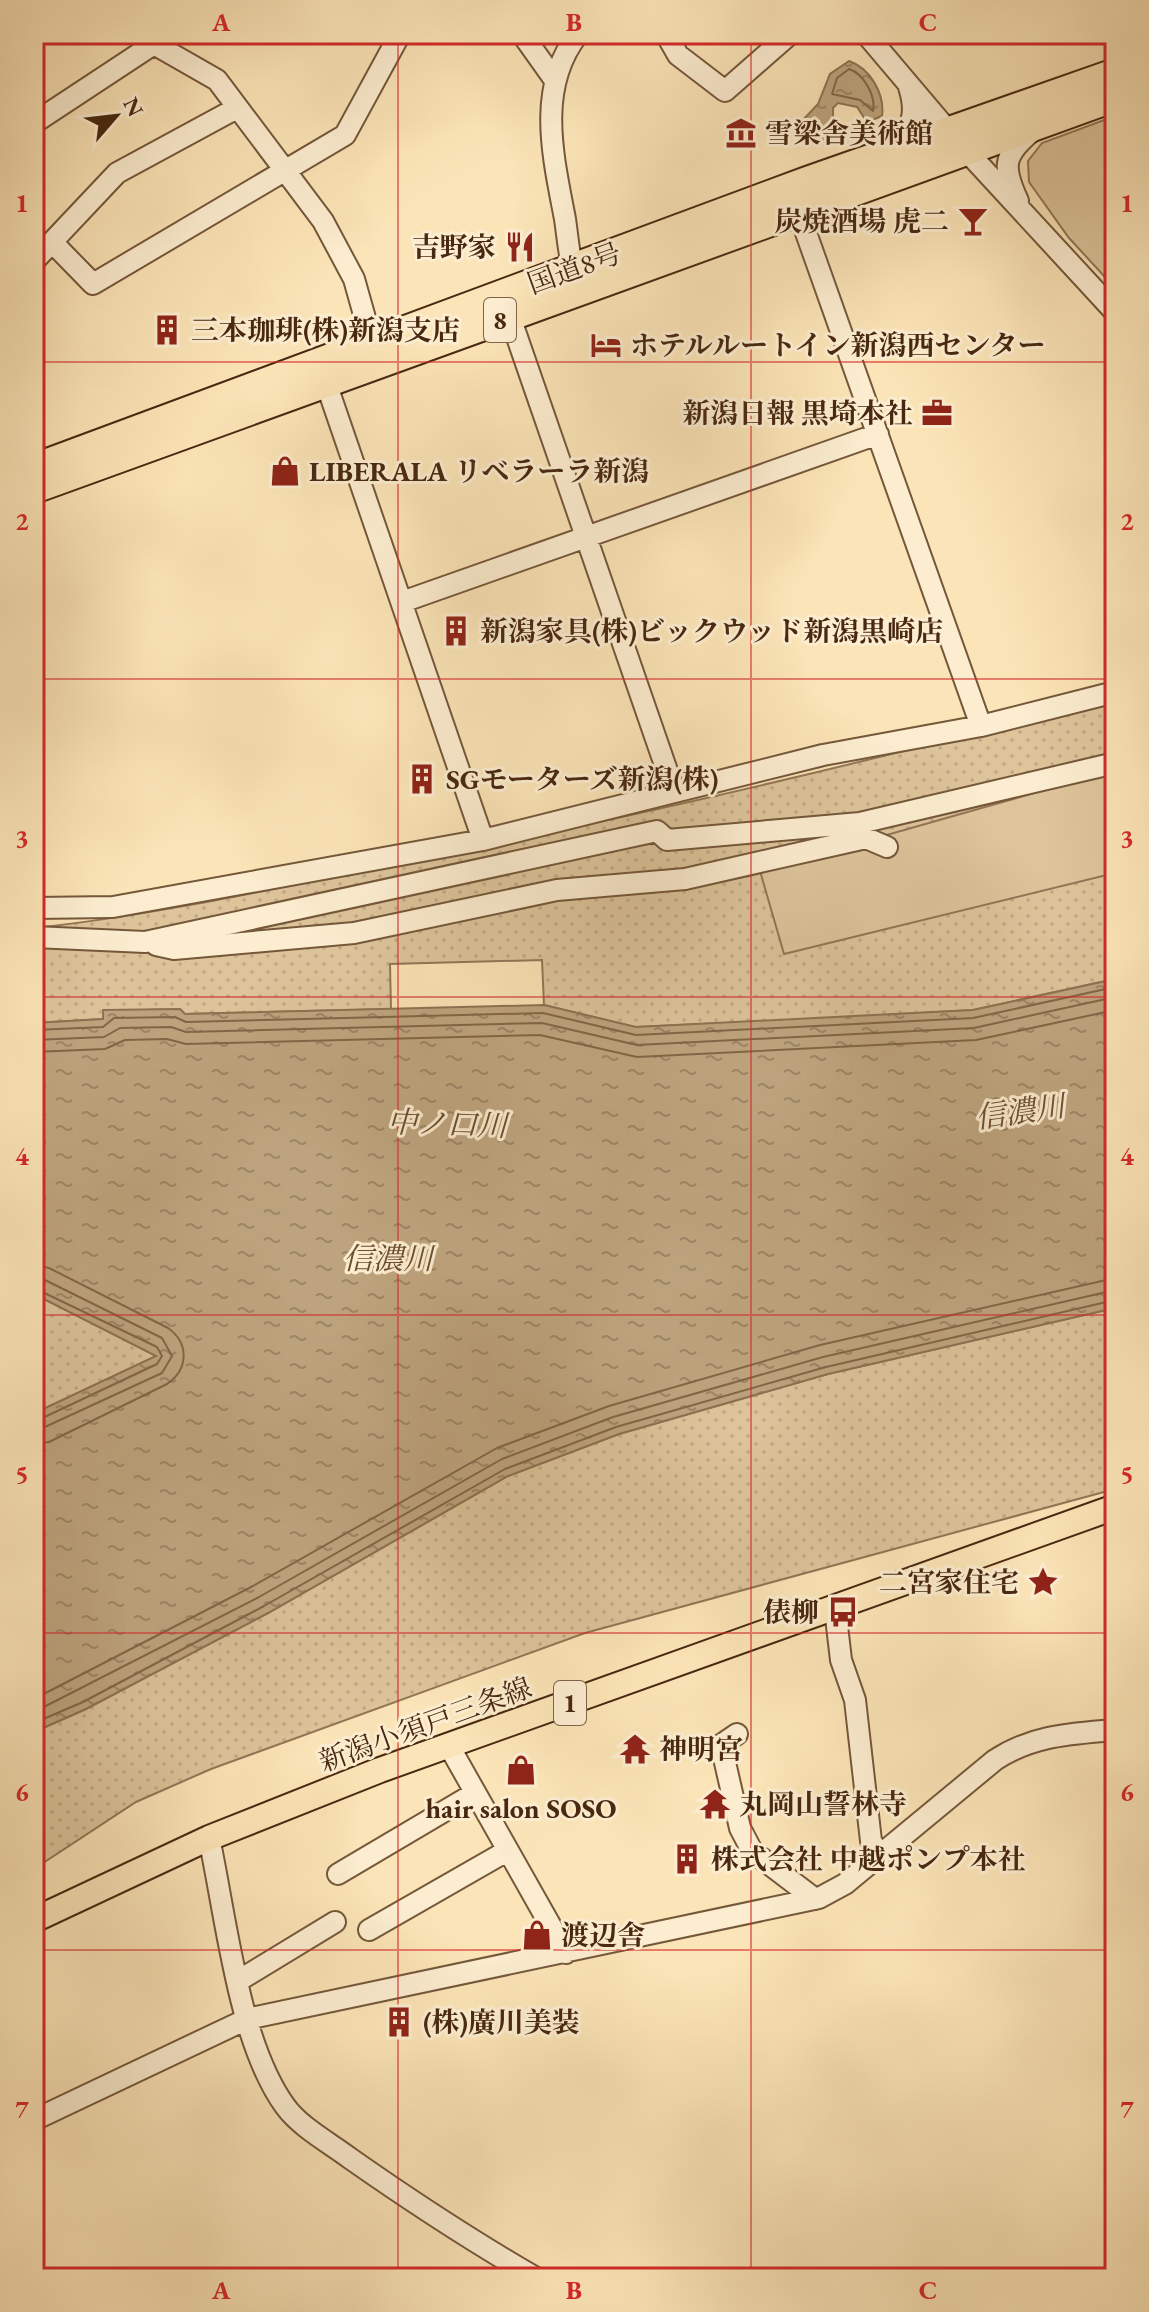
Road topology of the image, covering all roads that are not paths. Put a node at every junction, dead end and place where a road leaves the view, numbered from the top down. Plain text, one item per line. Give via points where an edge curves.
1 (400, 34) edge
2 (522, 34) edge
3 (578, 34) edge
4 (666, 34) edge
5 (790, 34) edge
6 (866, 34) edge
7 (162, 39) edge
8 (1115, 73) edge
9 (554, 79) junction
10 (908, 84) junction
11 (1115, 97) edge
12 (237, 108) junction
13 (34, 123) edge
14 (1040, 125) junction
15 (958, 141) junction
16 (881, 157) junction
17 (285, 173) junction
18 (794, 200) junction
19 (1022, 211) junction
20 (52, 242) junction
21 (34, 261) edge
22 (576, 280) junction
23 (1115, 312) edge
24 (510, 317) junction
25 (372, 343) junction
26 (326, 383) junction
27 (878, 434) junction
28 (34, 468) edge
29 (34, 489) edge
30 (586, 537) junction
31 (402, 602) junction
32 (1115, 692) edge
33 (981, 726) junction
34 (1115, 763) edge
35 (674, 791) junction
36 (863, 831) junction
37 (483, 840) junction
38 (887, 847) dead end
39 (34, 908) edge
40 (34, 937) edge
41 (145, 942) junction
42 (1115, 1507) edge
43 (835, 1609) junction
44 (1115, 1730) edge
45 (737, 1734) dead end
46 (449, 1746) junction
47 (475, 1793) junction
48 (209, 1838) junction
49 (507, 1851) junction
50 (880, 1856) junction
51 (338, 1874) dead end
52 (815, 1899) junction
53 (34, 1920) edge
54 (335, 1922) dead end
55 (369, 1930) dead end
56 (566, 1953) junction
57 (238, 1981) junction
58 (247, 2019) junction
59 (34, 2120) edge
60 (536, 2278) edge

1 - 17 street via 345,135
2 - 9 street
3 - 9 street via 562,55
4 - 5 street via 678,55 725,91
6 - 10 street
7 - 12 street via 217,80
7 - 13 street
8 - 15 highway, 国道8号 / 8
9 - 22 street via 552,150
10 - 15 street
10 - 16 street via 915,114 912,125
11 - 14 highway, 国道8号 / 8
12 - 17 street
12 - 20 street via 117,173
14 - 15 highway, 国道8号 / 8
14 - 19 street via 1008,157 1011,185
15 - 16 highway, 国道8号 / 8
15 - 18 highway, 国道8号 / 8
15 - 19 street
16 - 18 highway, 国道8号 / 8
17 - 20 street via 93,284
17 - 25 street via 341,249
18 - 22 highway, 国道8号 / 8
18 - 27 street
19 - 23 street
20 - 21 street
22 - 24 highway, 国道8号 / 8
22 - 25 highway, 国道8号 / 8
24 - 26 highway, 国道8号 / 8
24 - 30 street
25 - 28 highway, 国道8号 / 8
26 - 29 highway, 国道8号 / 8
26 - 31 street
27 - 30 street
27 - 33 street
30 - 31 street
30 - 35 street
31 - 37 street
32 - 33 street
33 - 35 street via 823,755
34 - 36 street
35 - 37 street
36 - 38 street
36 - 41 street via 685,879 557,890 354,933 174,949
36 - 41 street via 667,840 657,831
37 - 39 street via 113,907
40 - 41 street
42 - 43 main road, 新潟小須戸三条線 / 1
43 - 46 main road, 新潟小須戸三条線 / 1
43 - 50 street via 841,1660 855,1700 871,1841
44 - 50 street via 1043,1737 1020,1745
45 - 52 street via 721,1745 740,1828 752,1851
46 - 47 street
46 - 48 main road, 新潟小須戸三条線 / 1
47 - 49 street
47 - 51 street
48 - 53 main road, 新潟小須戸三条線 / 1
48 - 57 street
49 - 55 street
49 - 56 street
50 - 52 street via 833,1892
52 - 56 street
54 - 57 street
56 - 58 street
57 - 58 street
58 - 59 street
58 - 60 street via 285,2107 308,2128 412,2202

